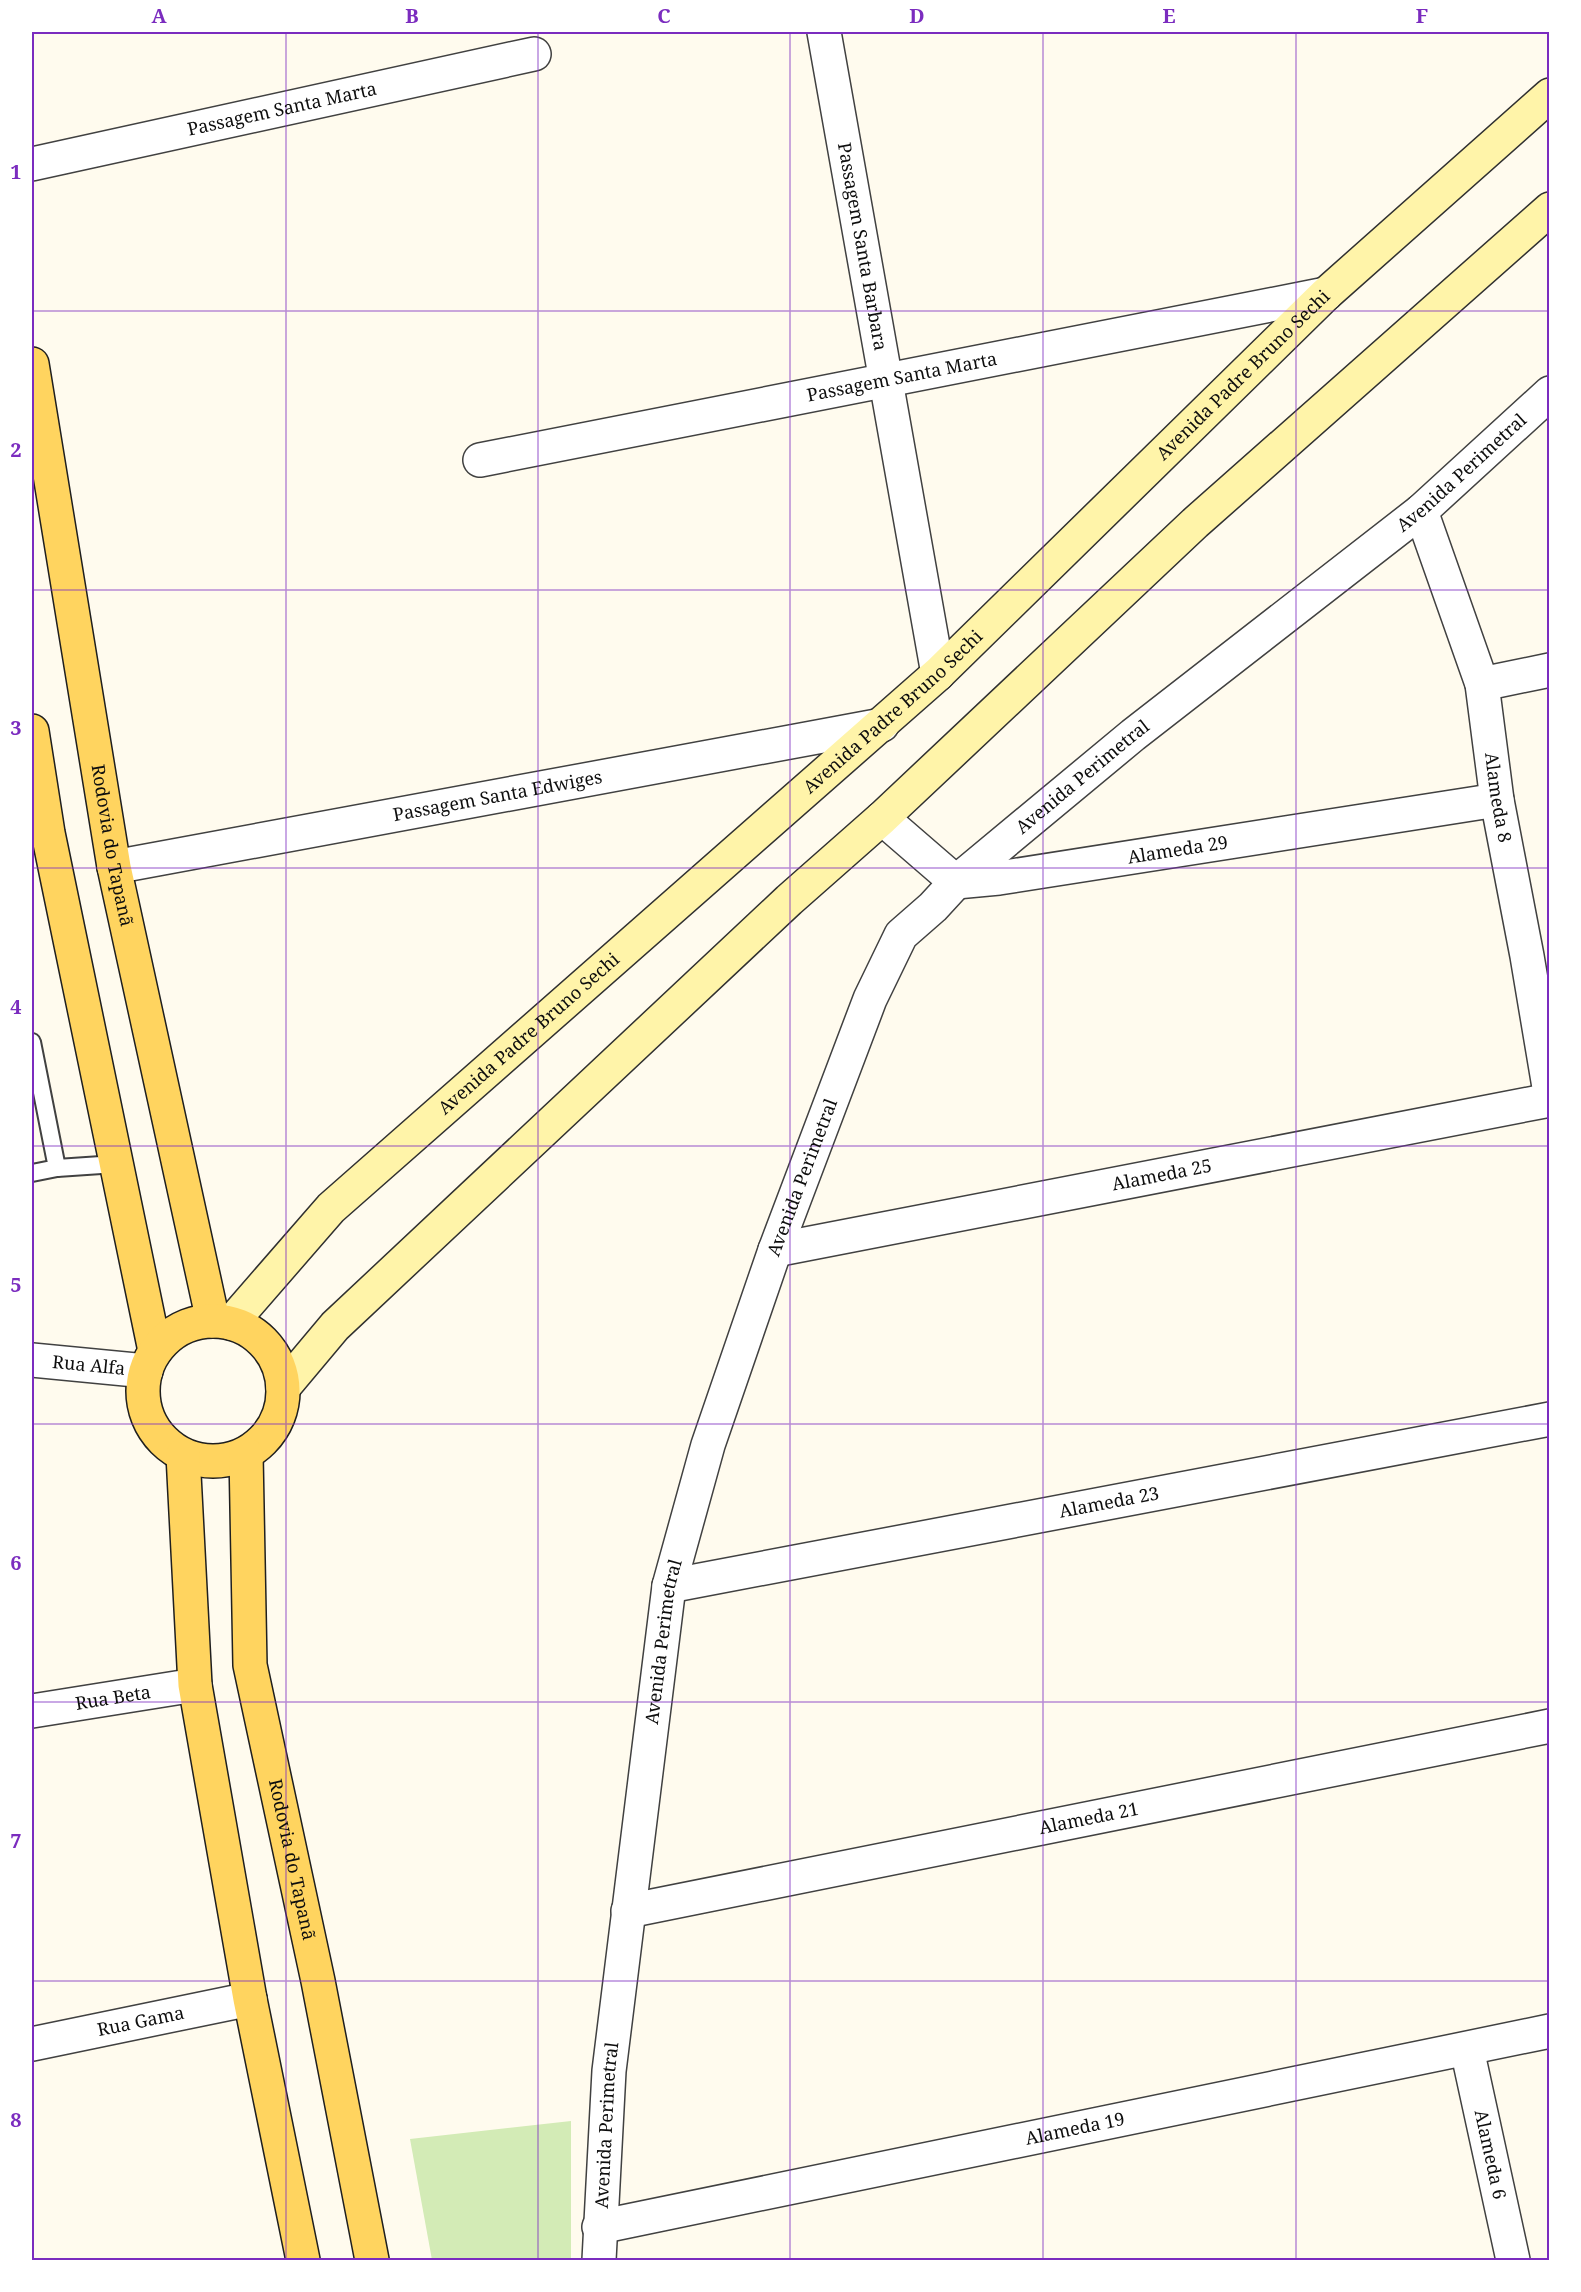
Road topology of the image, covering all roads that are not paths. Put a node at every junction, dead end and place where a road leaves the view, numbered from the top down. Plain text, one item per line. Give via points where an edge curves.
1 (824, 32) edge
2 (534, 54) dead end
3 (1550, 95) edge
4 (32, 164) edge
5 (1550, 209) edge
6 (1326, 294) junction
7 (32, 364) edge
8 (886, 381) junction
9 (1550, 393) edge
10 (480, 460) dead end
11 (1421, 512) junction
12 (1550, 670) edge
13 (938, 674) junction
14 (1482, 684) junction
15 (882, 726) junction
16 (32, 731) edge
17 (1497, 800) junction
18 (882, 818) junction
19 (114, 867) junction
20 (956, 882) junction
21 (1538, 954) edge
22 (32, 1042) edge
23 (1550, 1093) edge
24 (1550, 1100) edge
25 (116, 1164) junction
26 (57, 1168) junction
27 (32, 1173) edge
28 (775, 1250) junction
29 (222, 1322) junction
30 (32, 1360) edge
31 (151, 1360) junction
32 (283, 1388) junction
33 (1550, 1419) edge
34 (246, 1454) junction
35 (183, 1455) junction
36 (669, 1586) junction
37 (195, 1685) junction
38 (32, 1711) edge
39 (1550, 1726) edge
40 (628, 1911) junction
41 (250, 1999) junction
42 (1550, 2031) edge
43 (32, 2044) edge
44 (1467, 2049) junction
45 (599, 2227) junction
46 (303, 2260) edge
47 (372, 2260) edge
48 (599, 2260) edge
49 (1513, 2260) edge

1 - 8 street, Passagem Santa Barbara
2 - 4 street, Passagem Santa Marta
3 - 6 main road, Avenida Padre Bruno Sechi
5 - 18 main road via 1195,523
6 - 8 street, Passagem Santa Marta
6 - 13 main road, Avenida Padre Bruno Sechi
7 - 19 main road, Rodovia do Tapanã
8 - 10 street, Passagem Santa Marta
8 - 13 street, Passagem Santa Barbara
9 - 11 street, Avenida Perimetral
11 - 14 street, Alameda 8
11 - 20 street, Avenida Perimetral via 1133,735
12 - 14 street
13 - 15 main road, Avenida Padre Bruno Sechi
14 - 17 street, Alameda 8
15 - 19 street, Passagem Santa Edwiges
15 - 29 main road, Avenida Padre Bruno Sechi via 331,1208
16 - 25 main road via 48,833
17 - 20 street, Alameda 29
17 - 21 street, Alameda 8
18 - 20 street
18 - 32 main road via 789,900 334,1326
19 - 29 main road, Rodovia do Tapanã
20 - 28 street, Avenida Perimetral via 901,935 870,999
21 - 23 street, Alameda 8
22 - 26 lane
24 - 28 street, Alameda 25
25 - 26 lane
25 - 31 main road
26 - 27 lane
28 - 36 street, Avenida Perimetral via 708,1445
29 - 31 main road via 194,1323 171,1334
29 - 32 main road via 241,1327 262,1342 278,1362
30 - 31 street, Rua Alfa
31 - 35 main road via 143,1391 146,1410 154,1429
32 - 34 main road via 282,1408 274,1426
33 - 36 street, Alameda 23
34 - 35 main road via 214,1462
34 - 47 main road, Rodovia do Tapanã via 250,1665 318,1981
35 - 37 main road
36 - 40 street, Avenida Perimetral
37 - 38 street, Rua Beta
37 - 41 main road
39 - 40 street, Alameda 21
40 - 45 street, Avenida Perimetral via 609,2071
41 - 43 street, Rua Gama
41 - 46 main road
42 - 44 street, Alameda 19
44 - 45 street, Alameda 19
44 - 49 street, Alameda 6
45 - 48 street, Avenida Perimetral

